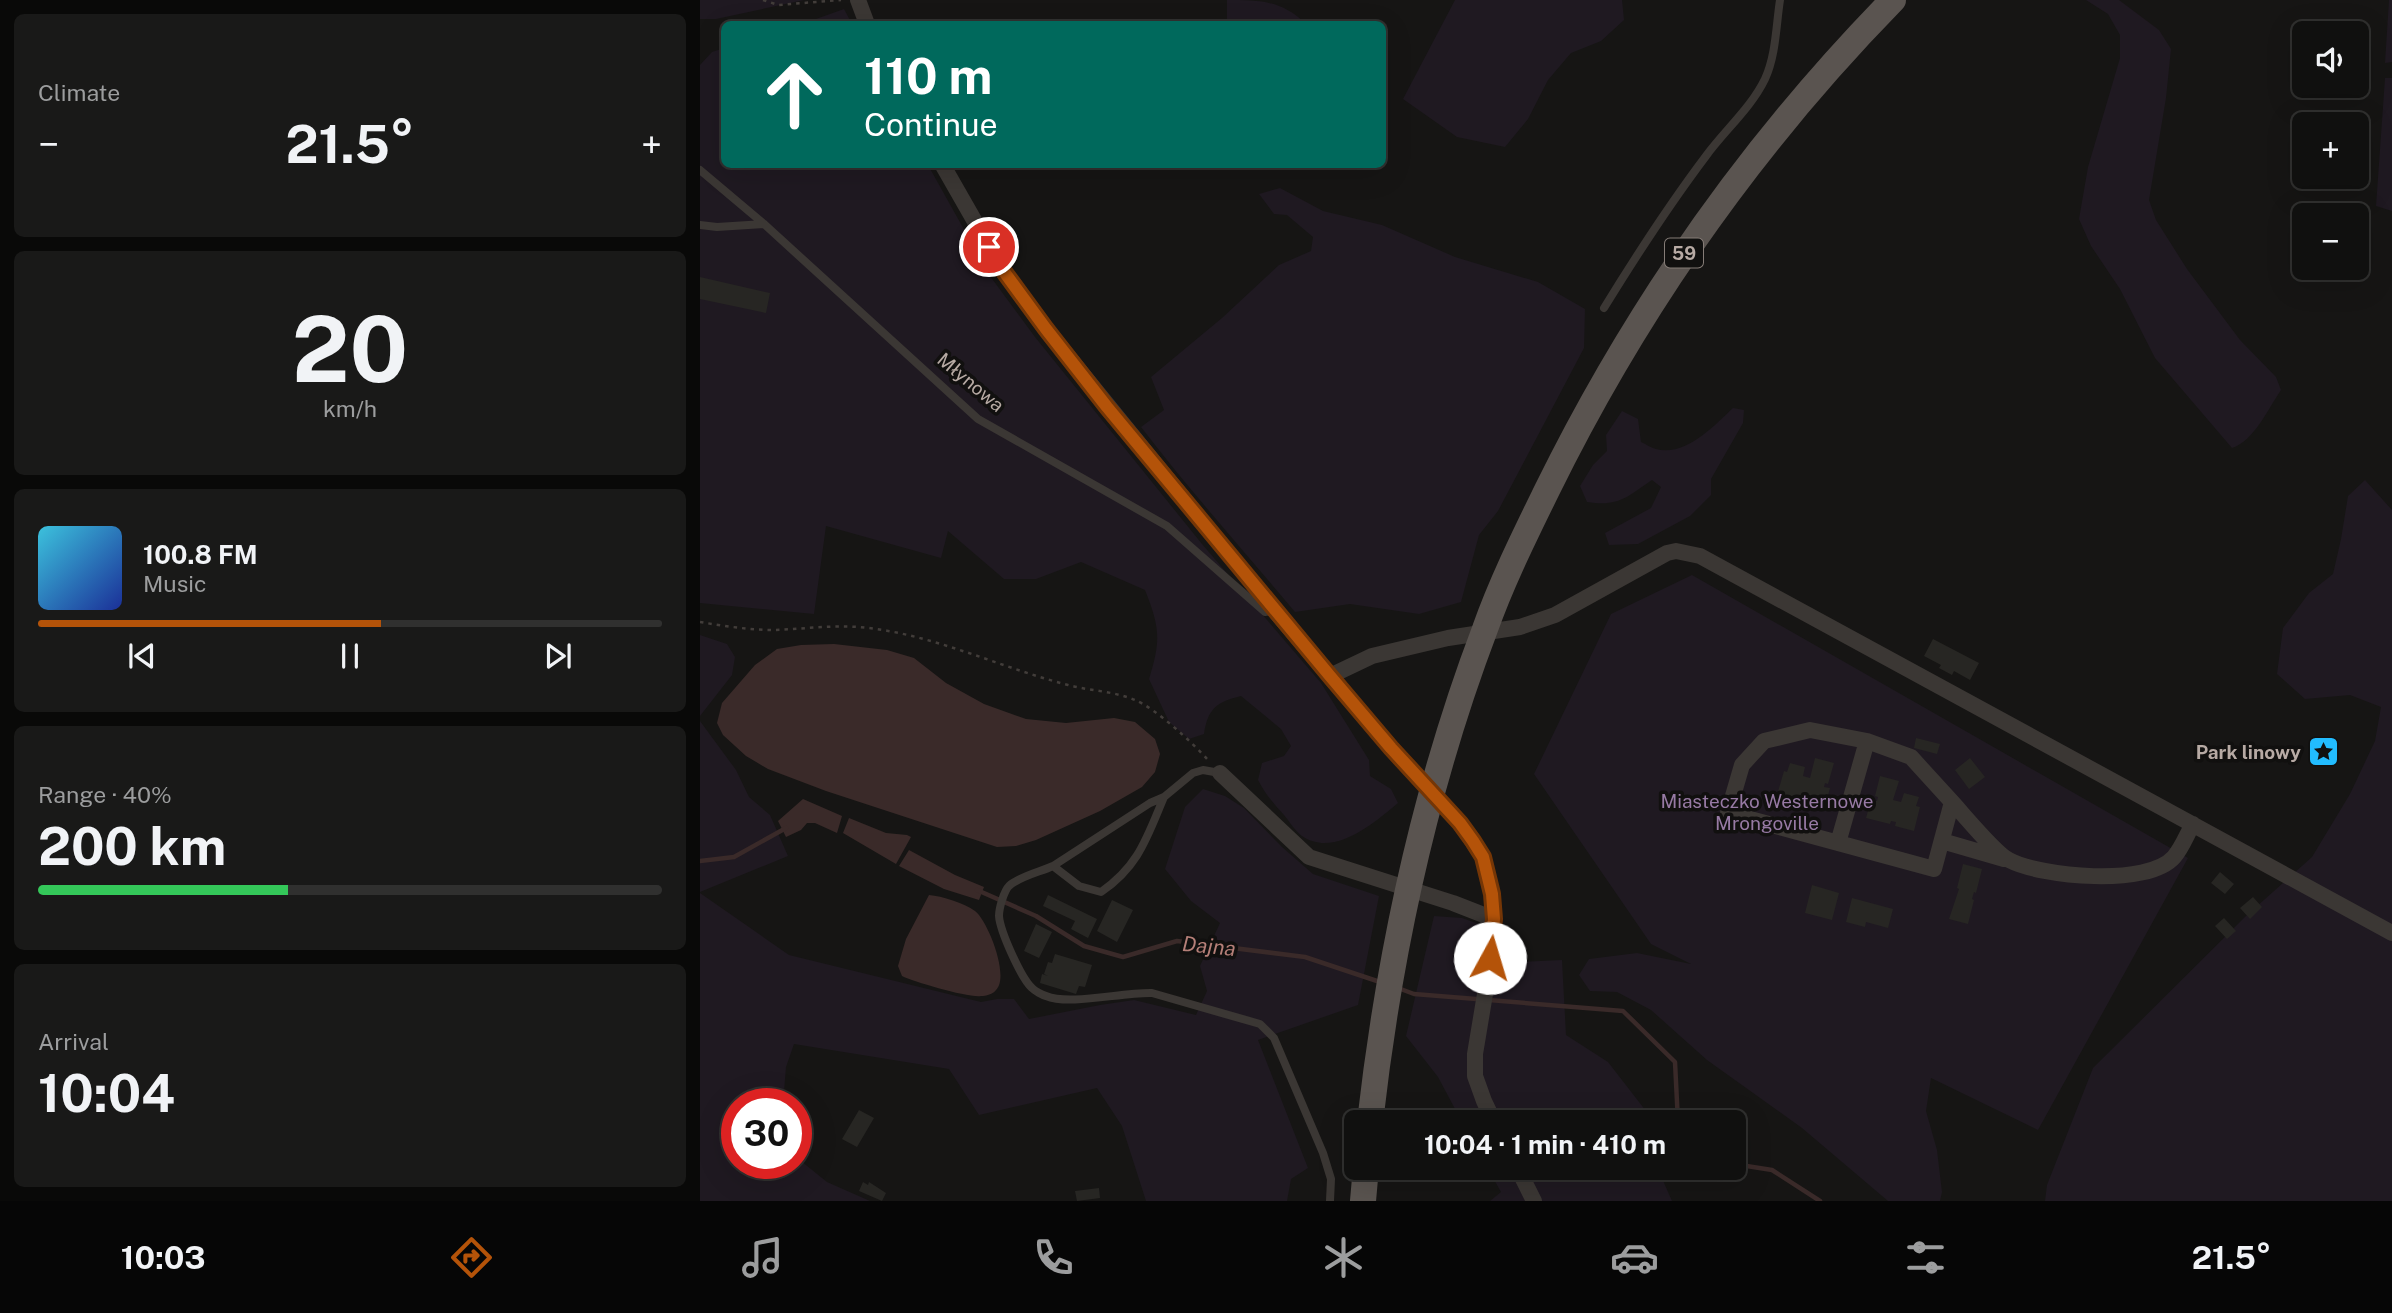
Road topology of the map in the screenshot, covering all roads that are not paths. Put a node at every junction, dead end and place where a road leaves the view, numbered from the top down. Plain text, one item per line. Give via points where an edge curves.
1 (858, 0) edge
2 (1780, 0) edge
3 (1893, 0) edge
4 (866, 21) edge
5 (944, 168) edge
6 (700, 170) edge
7 (764, 224) junction
8 (700, 225) edge
9 (1604, 308) dead end
10 (1274, 610) junction
11 (1330, 676) junction
12 (1867, 741) junction
13 (1220, 773) joint
14 (1164, 797) junction
15 (1952, 802) junction
16 (2193, 824) junction
17 (1942, 841) junction
18 (1838, 843) junction
19 (2006, 859) junction
20 (1053, 866) junction
21 (1494, 919) junction
22 (2392, 933) edge
23 (1372, 1110) edge
24 (1489, 1110) edge
25 (1365, 1180) edge
26 (1524, 1180) edge
27 (1330, 1201) edge
28 (1363, 1201) edge
29 (1534, 1201) edge

1 - 4 street
2 - 9 lane via 1765,78 1652,231
3 - 23 main road, 59 via 1809,92 1699,231 1607,374 1523,538 1469,672 1422,828 1384,1013
5 - 10 street via 1002,269 1046,329
6 - 7 lane, Młynowa
7 - 8 lane
7 - 10 lane, Młynowa via 978,419 1167,526 1265,612
10 - 11 street
11 - 16 street via 1372,656 1520,627 1555,615 1657,557 1676,551 1700,556
11 - 21 street via 1473,841 1483,857
12 - 15 street via 1911,757
12 - 18 street
12 - 18 street via 1810,730 1764,741 1742,765 1727,813
13 - 14 lane via 1193,773
13 - 21 street via 1310,858
14 - 20 lane
14 - 20 lane via 1138,856 1119,880 1101,892 1079,886
15 - 17 street
15 - 19 street
16 - 19 street via 2174,858 2150,871 2108,876 2042,873
16 - 22 street
17 - 18 street via 1934,869
17 - 19 street
20 - 27 lane via 1007,887 999,914 1021,972 1032,988 1060,1000 1152,993 1260,1024 1274,1038 1323,1153 1331,1179
21 - 24 street via 1475,1054 1475,1076
25 - 28 main road
26 - 29 street

